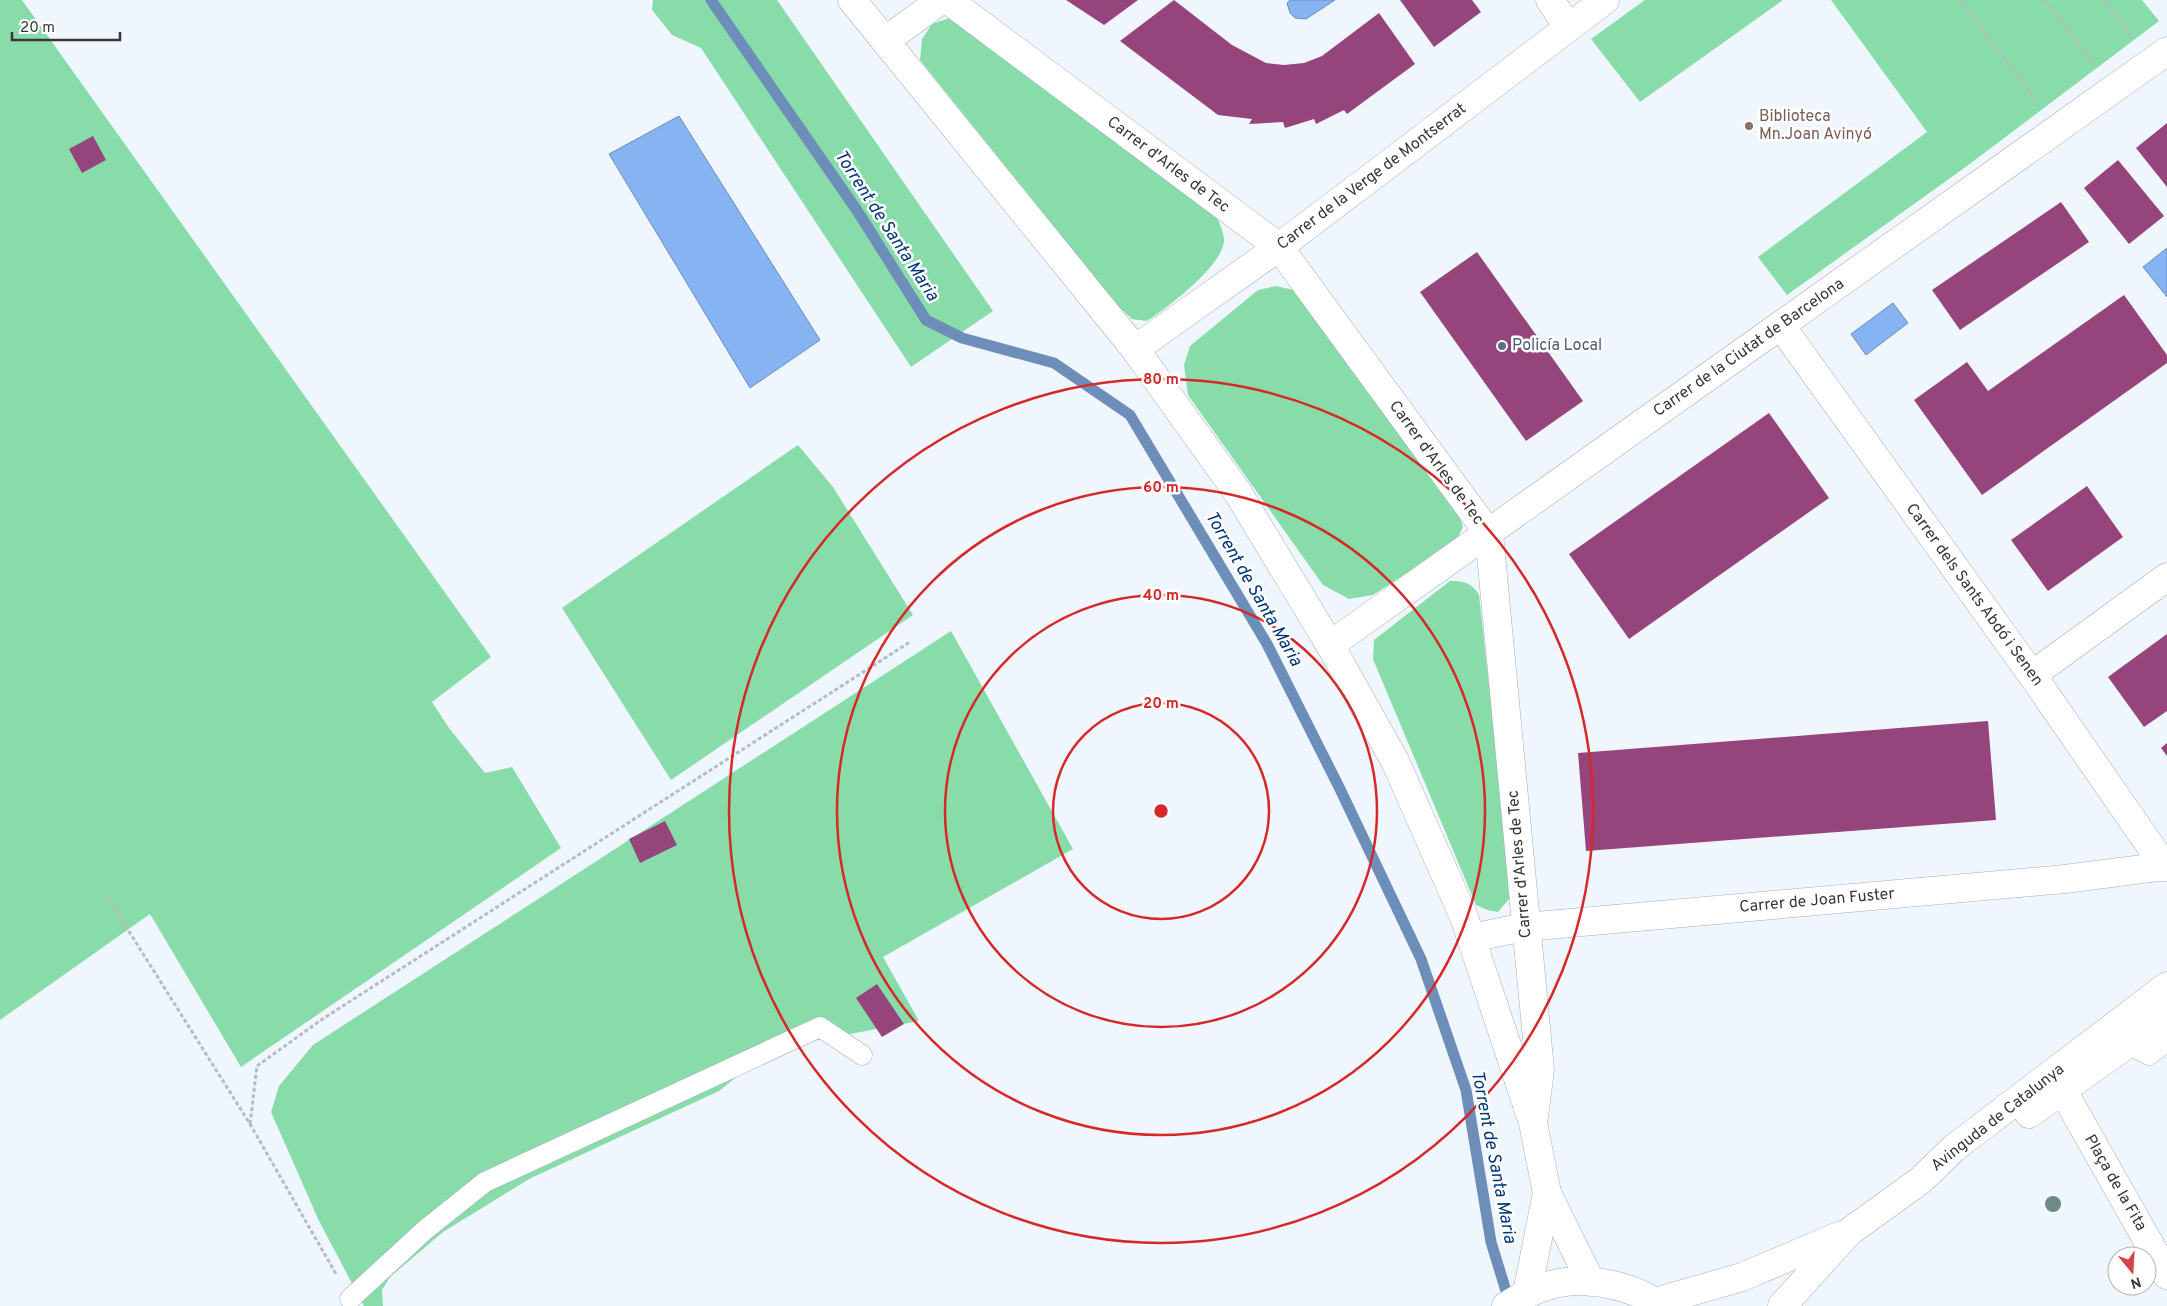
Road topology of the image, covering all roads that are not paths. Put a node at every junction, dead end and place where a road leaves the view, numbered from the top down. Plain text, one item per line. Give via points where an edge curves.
1 (852, 0) edge
2 (941, 0) edge
3 (948, 0) edge
4 (1550, 0) edge
5 (1605, 0) edge
6 (1568, 27) junction
7 (885, 41) junction
8 (2167, 50) edge
9 (1279, 247) junction
10 (1781, 326) junction
11 (1136, 350) junction
12 (1489, 534) junction
13 (2167, 577) edge
14 (1330, 645) junction
15 (2032, 675) junction
16 (2166, 866) edge
17 (1525, 927) junction
18 (1471, 938) junction
19 (2167, 986) edge
20 (2167, 1016) edge
21 (2167, 1041) edge
22 (2128, 1044) junction
23 (862, 1055) dead end
24 (2063, 1091) junction
25 (1533, 1123) junction
26 (1921, 1180) junction
27 (1547, 1193) junction
28 (1849, 1232) junction
29 (2167, 1275) edge
30 (1591, 1282) junction
31 (350, 1299) road end
32 (1516, 1299) edge
33 (1657, 1304) edge
34 (1782, 1306) edge

1 - 7 street, Carrer d'Arles de Tec
2 - 7 street
3 - 9 street, Carrer d'Arles de Tec
4 - 6 street
5 - 6 street, Carrer de la Verge de Montserrat
6 - 9 street, Carrer de la Verge de Montserrat
7 - 11 street, Carrer d'Arles de Tec
8 - 10 street, Carrer de la Ciutat de Barcelona
9 - 11 street, Carrer de la Verge de Montserrat
9 - 12 street, Carrer d'Arles de Tec
10 - 12 street, Carrer de la Ciutat de Barcelona
10 - 15 street, Carrer dels Sants Abdó i Senen
11 - 14 street, Carrer d'Arles de Tec via 1238,493
12 - 14 street, Carrer de la Ciutat de Barcelona
12 - 17 street, Carrer d'Arles de Tec
13 - 15 street
14 - 18 street, Carrer d'Arles de Tec via 1395,760
15 - 16 street, Carrer dels Sants Abdó i Senen
16 - 17 street, Carrer de Joan Fuster via 2065,879
17 - 18 street, Carrer de Joan Fuster
17 - 25 street, Carrer d'Arles de Tec via 1540,1070
18 - 25 street, Carrer d'Arles de Tec
19 - 26 street, Avinguda de Catalunya via 1954,1148
20 - 22 street, Avinguda de Catalunya
21 - 22 lane via 2149,1054
22 - 24 street, Avinguda de Catalunya
23 - 31 lane via 820,1027 485,1182 425,1230
24 - 26 street, Avinguda de Catalunya via 1964,1159
24 - 29 street, Plaça de la Fita
25 - 27 street, Carrer d'Arles de Tec
26 - 28 street
27 - 30 street
27 - 32 street
28 - 33 street via 1742,1277
28 - 34 street
30 - 32 street via 1560,1282
30 - 33 street via 1626,1288

